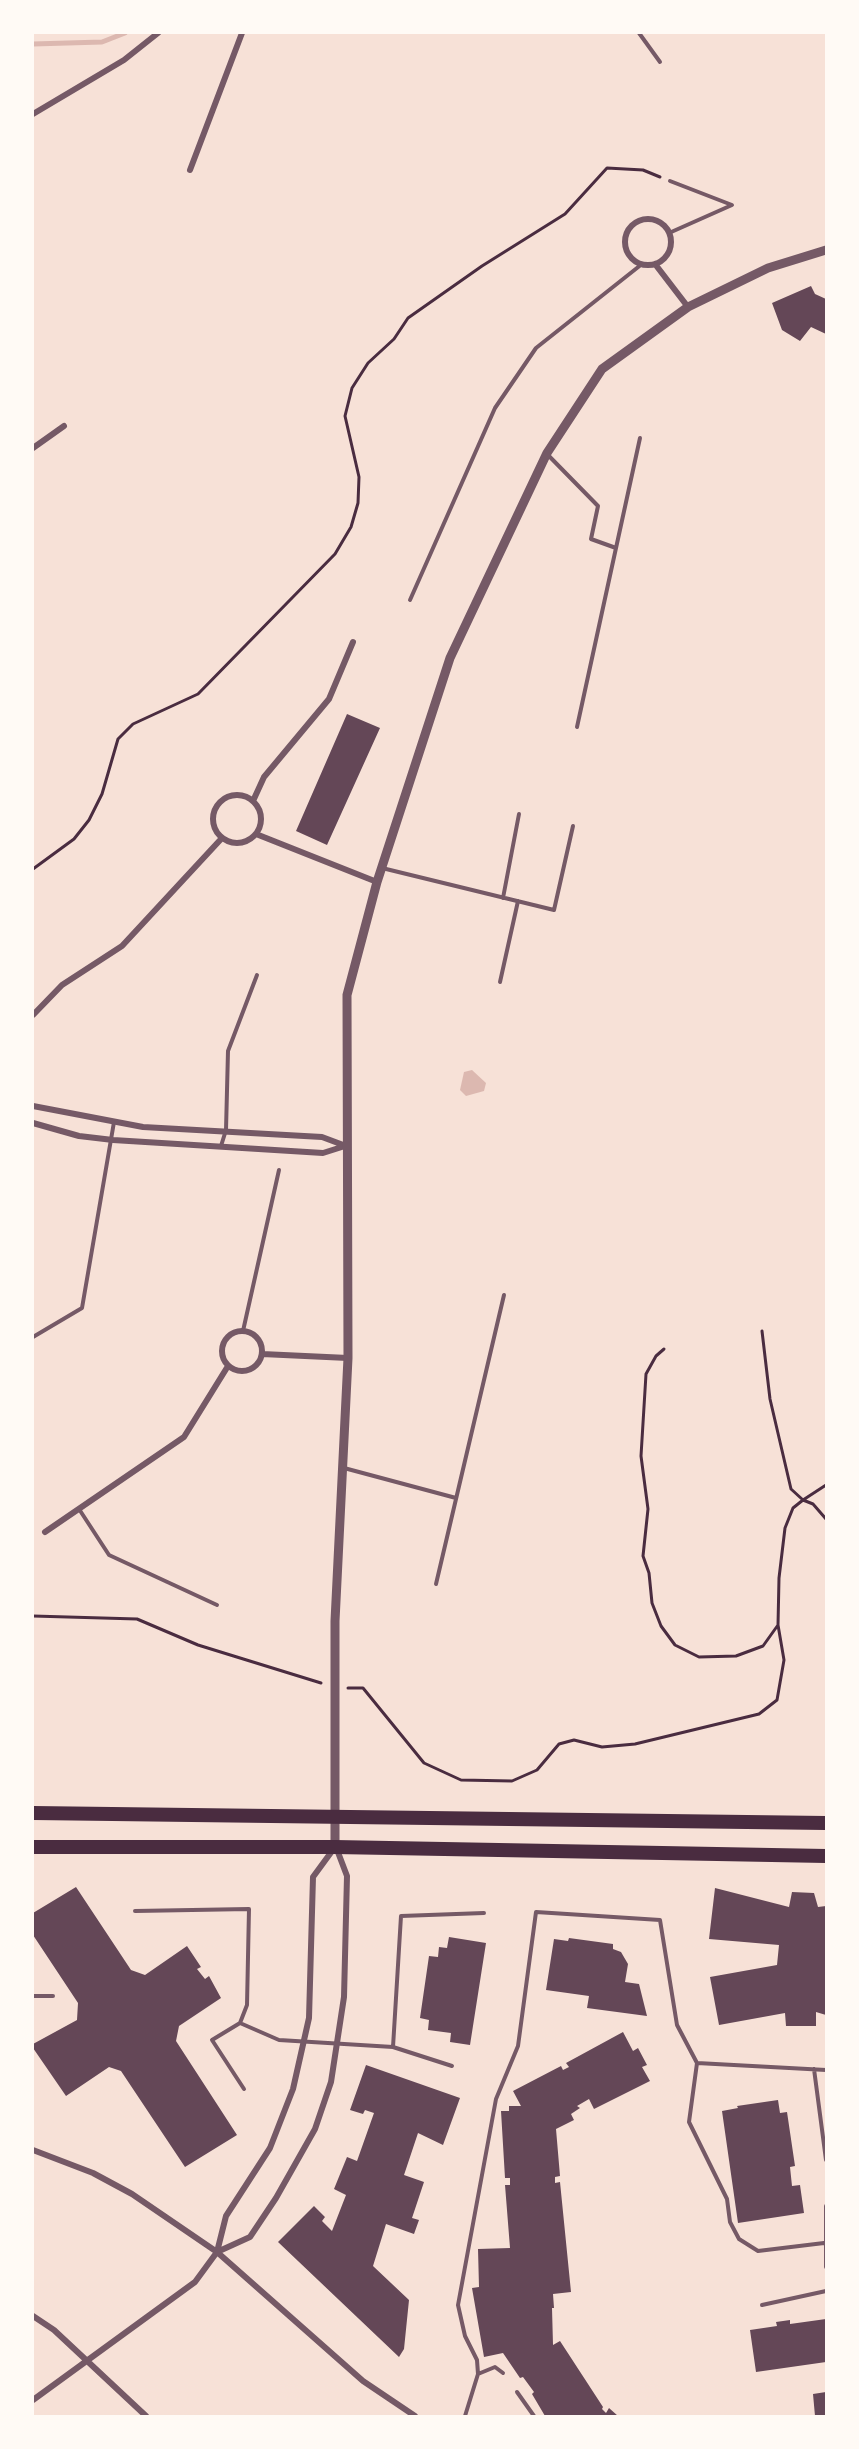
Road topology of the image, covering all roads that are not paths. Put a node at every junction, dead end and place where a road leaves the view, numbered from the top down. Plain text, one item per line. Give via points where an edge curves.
1 (158, 33) edge
2 (242, 33) edge
3 (639, 33) edge
4 (660, 62) dead end
5 (33, 114) edge
6 (190, 170) dead end
7 (670, 181) road end
8 (669, 233) junction
9 (826, 250) edge
10 (642, 264) junction
11 (655, 264) junction
12 (688, 307) junction
13 (64, 426) dead end
14 (640, 438) dead end
15 (33, 448) edge
16 (547, 453) junction
17 (616, 548) junction
18 (410, 600) dead end
19 (353, 642) dead end
20 (577, 727) dead end
21 (253, 801) junction
22 (519, 814) dead end
23 (573, 826) dead end
24 (256, 834) junction
25 (222, 838) junction
26 (381, 868) junction
27 (377, 882) junction
28 (503, 898) junction
29 (518, 901) junction
30 (257, 975) dead end
31 (500, 982) dead end
32 (33, 1015) edge
33 (33, 1106) edge
34 (114, 1122) junction
35 (33, 1123) edge
36 (226, 1130) junction
37 (113, 1140) junction
38 (346, 1146) junction
39 (220, 1147) junction
40 (279, 1170) dead end
41 (504, 1294) dead end
42 (243, 1331) junction
43 (33, 1337) edge
44 (262, 1354) junction
45 (348, 1358) junction
46 (228, 1366) junction
47 (344, 1467) junction
48 (456, 1498) junction
49 (79, 1509) junction
50 (45, 1532) dead end
51 (436, 1584) dead end
52 (217, 1605) dead end
53 (33, 1813) edge
54 (334, 1816) junction
55 (826, 1823) edge
56 (33, 1847) edge
57 (335, 1847) junction
58 (826, 1856) edge
59 (135, 1911) dead end
60 (484, 1912) dead end
61 (33, 1996) edge
62 (53, 1996) dead end
63 (240, 2023) junction
64 (305, 2039) junction
65 (338, 2043) junction
66 (393, 2047) junction
67 (697, 2063) junction
68 (452, 2066) dead end
69 (814, 2069) junction
70 (826, 2070) edge
71 (244, 2089) dead end
72 (33, 2150) edge
73 (826, 2160) edge
74 (826, 2206) edge
75 (824, 2243) junction
76 (217, 2252) junction
77 (826, 2267) edge
78 (826, 2291) edge
79 (762, 2305) dead end
80 (33, 2316) edge
81 (88, 2363) junction
82 (503, 2373) dead end
83 (478, 2374) junction
84 (517, 2392) dead end
85 (33, 2400) edge
86 (146, 2416) edge
87 (415, 2416) edge
88 (465, 2416) edge
89 (534, 2416) edge

1 - 5 street via 124,60
2 - 6 street
3 - 4 lane
7 - 8 lane via 732,205
8 - 10 street via 652,220 639,221 629,229 627,250
8 - 11 street via 667,255
9 - 12 street via 768,268
10 - 11 street
10 - 18 lane via 536,348 495,408
11 - 12 street
12 - 16 street via 602,369
13 - 15 street
14 - 17 lane
16 - 17 lane via 598,506 591,540
16 - 26 street via 450,658
17 - 20 lane
19 - 21 street via 329,699 264,777
21 - 24 street via 261,819
21 - 25 street via 230,795 217,804 213,825
22 - 28 lane
23 - 29 lane via 554,910
24 - 25 street via 240,843
24 - 27 street
25 - 32 street via 122,946 62,985
26 - 27 street
26 - 28 lane
27 - 38 street via 347,995
28 - 29 lane
29 - 31 lane
30 - 36 lane via 228,1051
33 - 34 street
34 - 36 street
34 - 37 lane
35 - 37 street via 79,1136
36 - 38 street via 322,1137
36 - 39 lane
37 - 39 street
37 - 43 lane via 82,1308
38 - 39 street via 323,1153
38 - 45 street
40 - 42 lane
41 - 48 lane
42 - 44 street via 260,1341
42 - 46 street via 232,1334 224,1343 222,1355
44 - 45 street
44 - 46 street via 252,1369 239,1371
45 - 47 street
46 - 49 street via 183,1437
47 - 48 lane
47 - 54 street via 333,1688
48 - 51 lane
49 - 50 street
49 - 52 lane via 109,1555
53 - 54 highway
54 - 55 highway
54 - 57 street
56 - 57 highway
57 - 58 highway
57 - 64 street via 313,1877
57 - 65 street via 347,1876 344,1997
59 - 63 lane via 249,1909 246,2005
60 - 66 lane via 400,1916
61 - 62 lane
63 - 64 lane via 279,2040
63 - 71 lane via 212,2040
64 - 65 lane
64 - 76 street via 283,2120 226,2216
65 - 66 lane
65 - 76 street via 315,2130 297,2164 250,2237
66 - 68 lane
67 - 69 lane
67 - 75 lane via 689,2122 728,2199 730,2222 739,2239 758,2251
67 - 83 lane via 677,2025 660,1920 536,1912 518,2046 496,2098 458,2305
69 - 70 lane
69 - 73 lane
72 - 76 street via 93,2173 132,2194
74 - 75 lane
75 - 77 lane
76 - 81 street via 195,2282
76 - 87 street via 363,2381
78 - 79 lane
80 - 81 street
81 - 85 street
81 - 86 street
82 - 83 lane via 495,2367
83 - 88 lane
84 - 89 lane

